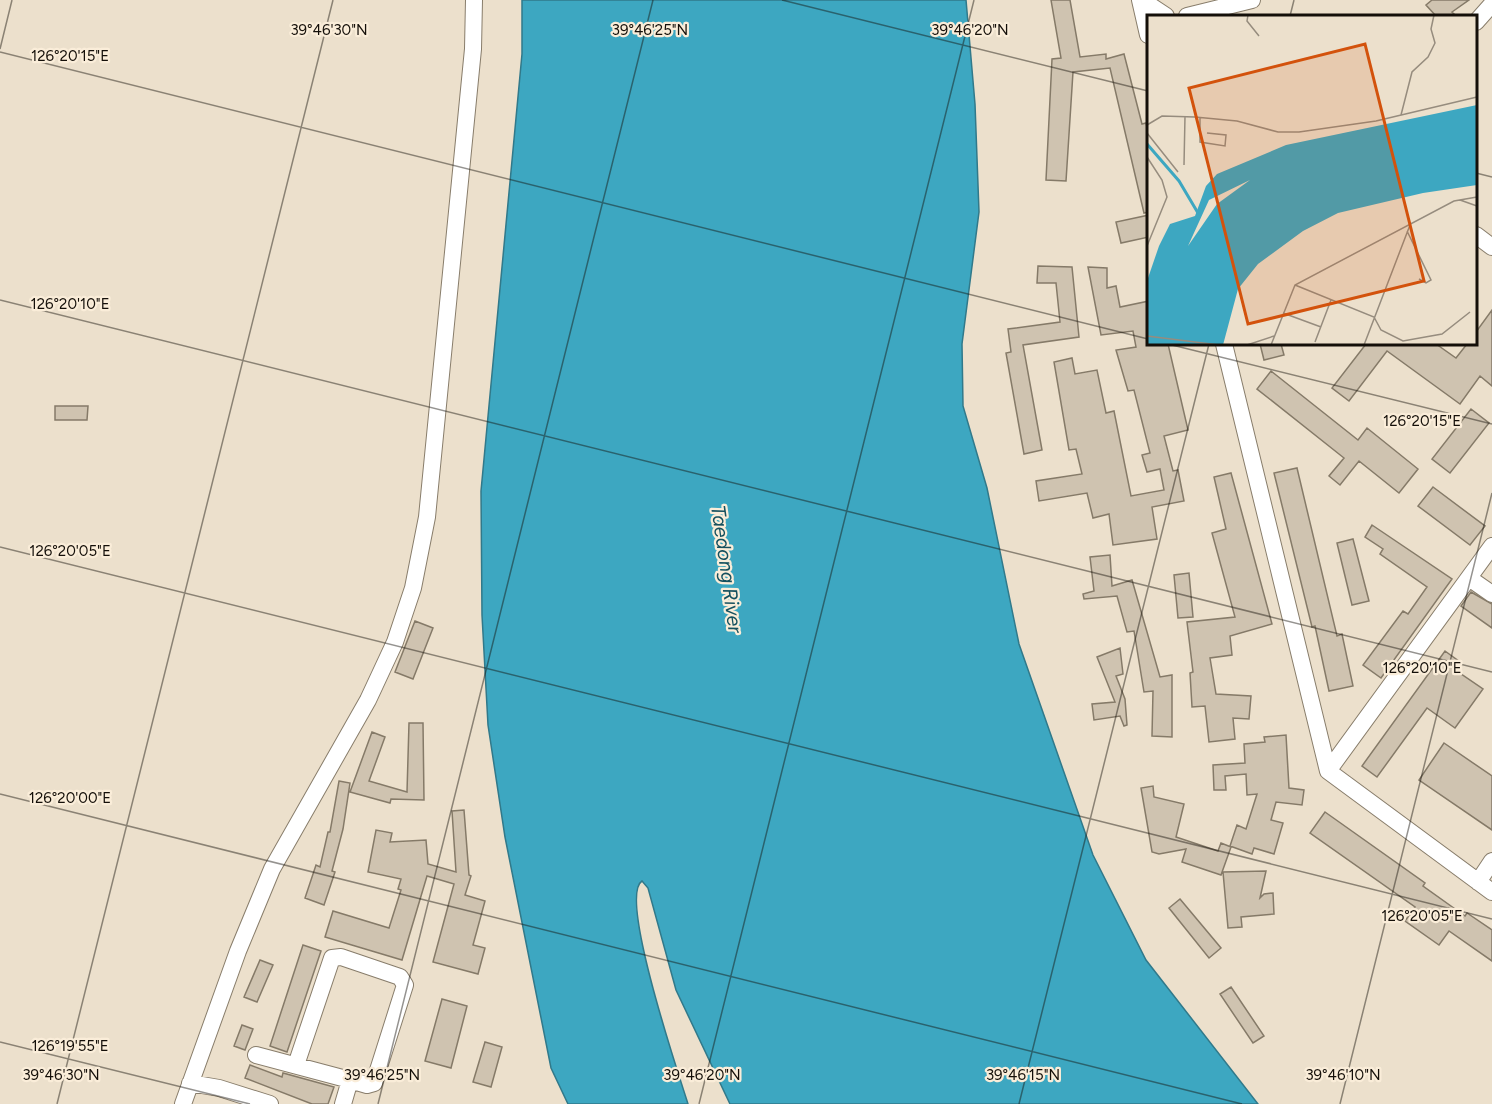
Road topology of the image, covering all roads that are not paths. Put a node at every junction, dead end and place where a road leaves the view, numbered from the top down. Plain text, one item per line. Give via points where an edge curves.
1 (474, 0) edge
2 (1141, 0) edge
3 (1252, 0) edge
4 (1492, 4) edge
5 (1164, 15) edge
6 (1191, 15) edge
7 (1477, 21) edge
8 (1147, 26) edge
9 (1477, 236) edge
10 (1492, 247) edge
11 (1224, 345) edge
12 (1492, 546) edge
13 (1469, 578) junction
14 (1492, 594) edge
15 (1328, 771) junction
16 (1492, 861) edge
17 (1478, 882) junction
18 (1492, 892) edge
19 (256, 1054) dead end
20 (297, 1065) junction
21 (350, 1080) junction
22 (190, 1083) junction
23 (183, 1104) edge
24 (270, 1104) edge
25 (343, 1104) edge

1 - 22 street via 472,61 428,505 413,588 396,642 368,700 272,869
2 - 5 street
2 - 8 street
3 - 6 street
4 - 7 street
9 - 10 street
11 - 15 street
12 - 13 street
13 - 14 street
13 - 15 street
15 - 17 street
16 - 17 street
17 - 18 street
19 - 20 street
20 - 21 street
20 - 21 street via 332,958 341,957 400,977 405,985 374,1083
21 - 25 street
22 - 23 street
22 - 24 street

